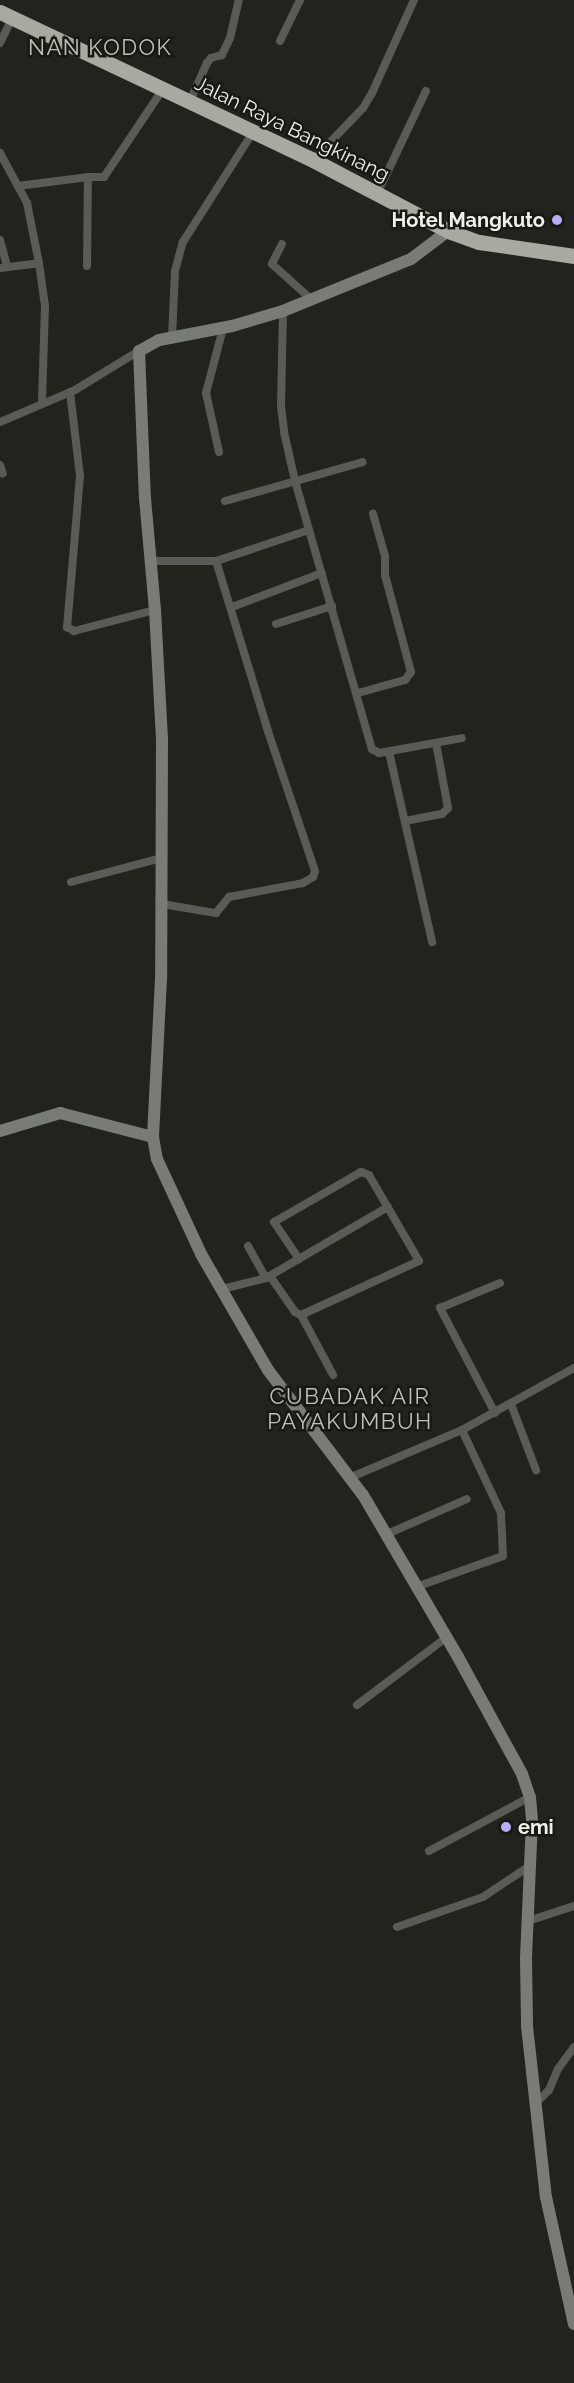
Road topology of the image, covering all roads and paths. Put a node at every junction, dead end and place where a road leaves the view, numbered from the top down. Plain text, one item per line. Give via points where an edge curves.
1 (239, 0) edge
2 (300, 0) edge
3 (414, 0) edge
4 (6, 15) edge
5 (280, 41) dead end
6 (0, 43) edge
7 (163, 88) junction
8 (426, 91) dead end
9 (190, 101) junction
10 (253, 132) junction
11 (0, 153) edge
12 (313, 160) junction
13 (88, 177) junction
14 (18, 186) junction
15 (377, 194) junction
16 (448, 231) junction
17 (0, 240) edge
18 (282, 244) dead end
19 (574, 256) edge
20 (39, 263) junction
21 (87, 266) dead end
22 (4, 268) edge
23 (312, 300) junction
24 (283, 311) junction
25 (223, 328) junction
26 (172, 337) junction
27 (139, 351) junction
28 (70, 392) junction
29 (42, 404) junction
30 (0, 422) edge
31 (219, 452) dead end
32 (363, 462) dead end
33 (294, 481) junction
34 (225, 501) dead end
35 (373, 514) dead end
36 (309, 530) junction
37 (150, 561) junction
38 (216, 561) junction
39 (322, 573) junction
40 (332, 606) junction
41 (232, 607) junction
42 (155, 610) junction
43 (276, 624) dead end
44 (358, 693) junction
45 (462, 738) dead end
46 (436, 743) junction
47 (389, 752) junction
48 (405, 821) junction
49 (162, 858) junction
50 (71, 882) dead end
51 (162, 904) junction
52 (432, 942) dead end
53 (0, 1131) edge
54 (153, 1137) junction
55 (388, 1207) junction
56 (248, 1246) dead end
57 (299, 1259) junction
58 (268, 1277) junction
59 (500, 1283) dead end
60 (222, 1289) junction
61 (301, 1315) junction
62 (574, 1368) edge
63 (333, 1375) dead end
64 (511, 1404) junction
65 (495, 1413) junction
66 (462, 1430) junction
67 (536, 1470) dead end
68 (349, 1478) junction
69 (467, 1499) dead end
70 (387, 1534) junction
71 (416, 1587) junction
72 (447, 1637) junction
73 (357, 1705) dead end
74 (531, 1797) junction
75 (429, 1851) dead end
76 (531, 1865) junction
77 (574, 1906) edge
78 (528, 1921) junction
79 (398, 1927) dead end
80 (574, 2047) edge
81 (535, 2104) junction
82 (574, 2324) edge

1 - 9 street via 222,55 207,63
2 - 5 street
3 - 12 street via 367,100
4 - 6 street
4 - 7 highway, Jalan Raya Bangkinang
7 - 9 highway, Jalan Raya Bangkinang
7 - 13 street via 105,176
8 - 15 street
9 - 10 highway, Jalan Raya Bangkinang
10 - 12 highway, Jalan Raya Bangkinang
10 - 26 street via 183,242 175,271
11 - 14 street
12 - 15 highway, Jalan Raya Bangkinang
13 - 14 street
13 - 21 street
14 - 20 street via 28,209
15 - 16 highway, Jalan Raya Bangkinang
16 - 19 highway, Jalan Raya Bangkinang via 479,242
16 - 23 street via 411,259
17 - 22 street
18 - 23 street via 272,264
20 - 22 street
20 - 29 street via 45,306
23 - 24 street
24 - 25 street
24 - 33 street via 282,418
25 - 26 street
25 - 31 street via 206,393
26 - 27 street
27 - 28 street
27 - 37 street
28 - 29 street
28 - 42 street via 80,476 67,627 74,631
29 - 30 street
32 - 33 street
33 - 34 street
33 - 36 street
35 - 44 street via 411,672 405,680
36 - 38 street
36 - 39 street
37 - 38 street
37 - 42 street
38 - 41 street
39 - 40 street
39 - 41 street
40 - 43 street
40 - 44 street
41 - 51 street via 315,871 303,883 229,897 216,912
42 - 49 street via 162,740
44 - 47 street via 372,748 379,753
45 - 46 street
46 - 47 street
46 - 48 street via 448,808 442,814
47 - 48 street
48 - 52 street
49 - 50 street
49 - 51 street
51 - 54 street
53 - 54 street via 60,1113
54 - 60 street via 157,1159 174,1197
55 - 57 street
55 - 57 street via 369,1175 362,1172 274,1222
55 - 61 street via 419,1261
56 - 58 street
57 - 58 street
58 - 60 street
58 - 61 street
59 - 65 street via 440,1308
60 - 68 street via 268,1370
61 - 63 street
62 - 64 street
64 - 65 street
64 - 67 street
65 - 66 street
66 - 68 street
66 - 71 street via 501,1512 503,1556
68 - 70 street
69 - 70 street
70 - 71 street
71 - 72 street
72 - 73 street
72 - 74 street
74 - 75 street
74 - 76 street
76 - 78 street
76 - 79 street via 483,1897
77 - 78 street
78 - 81 street via 527,2026
80 - 81 street via 549,2090
81 - 82 street via 546,2197

